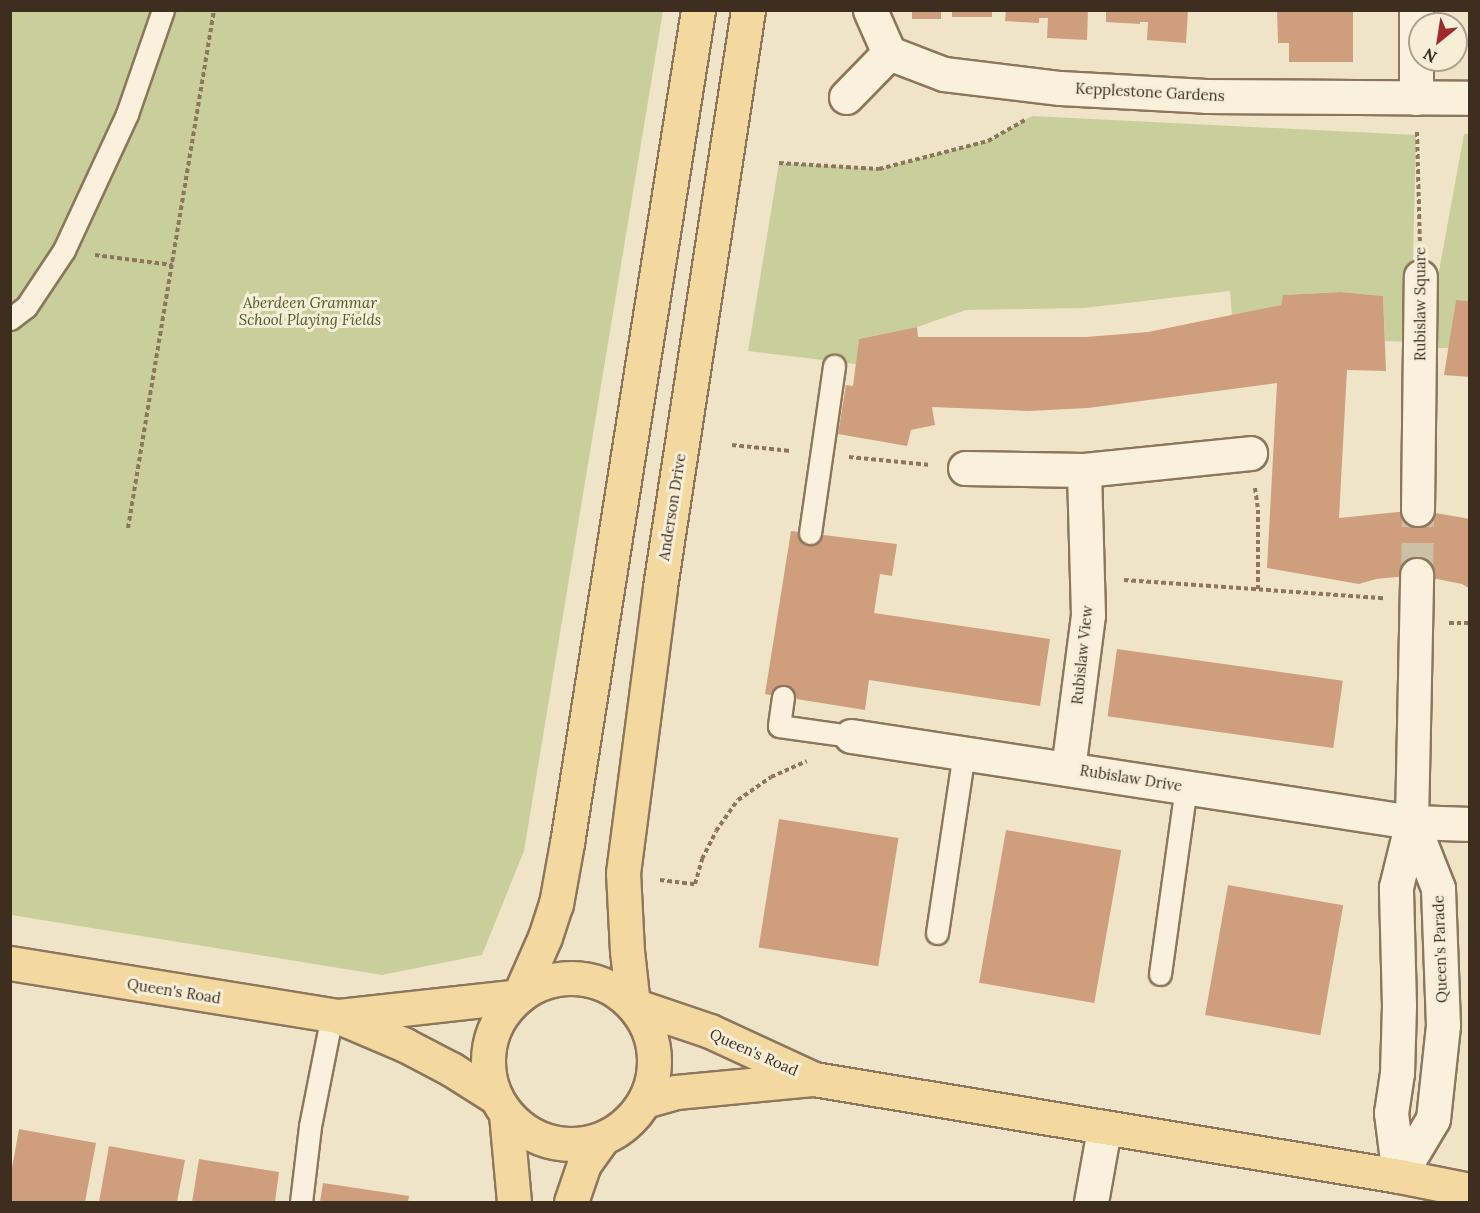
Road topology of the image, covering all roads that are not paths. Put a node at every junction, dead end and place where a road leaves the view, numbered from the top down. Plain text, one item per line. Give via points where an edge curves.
1 (163, 10) edge
2 (698, 10) edge
3 (748, 10) edge
4 (870, 10) edge
5 (1416, 10) edge
6 (889, 53) junction
7 (846, 97) dead end
8 (1416, 98) junction
9 (1470, 98) edge
10 (1421, 277) road end
11 (10, 319) edge
12 (834, 366) dead end
13 (1250, 453) dead end
14 (964, 468) dead end
15 (1084, 470) junction
16 (1418, 510) tunnel mouth
17 (810, 534) dead end
18 (1417, 588) tunnel mouth
19 (783, 697) dead end
20 (851, 736) joint
21 (964, 753) junction
22 (1068, 769) junction
23 (1186, 787) junction
24 (1412, 822) junction
25 (1470, 824) edge
26 (937, 933) dead end
27 (10, 963) edge
28 (1160, 974) dead end
29 (519, 996) junction
30 (633, 1005) junction
31 (335, 1015) junction
32 (814, 1079) junction
33 (645, 1101) junction
34 (500, 1105) junction
35 (1104, 1129) junction
36 (602, 1139) junction
37 (1399, 1176) junction
38 (1470, 1190) edge
39 (301, 1203) edge
40 (514, 1203) edge
41 (571, 1203) edge
42 (1091, 1203) edge

1 - 11 lane via 127,114 64,250 26,307
2 - 29 main road via 556,904
3 - 30 main road, Anderson Drive via 660,587 623,873
4 - 6 street
5 - 8 street
6 - 7 street
6 - 8 street, Kepplestone Gardens via 944,74 1060,88 1206,96
8 - 9 street, Kepplestone Gardens
10 - 16 street, Rubislaw Square
12 - 17 lane
13 - 15 street
14 - 15 street
15 - 22 street, Rubislaw View via 1088,615
18 - 24 street
19 - 20 lane via 779,726
20 - 21 street, Rubislaw Drive
21 - 22 street, Rubislaw Drive
21 - 26 lane
22 - 23 street, Rubislaw Drive
23 - 24 street, Rubislaw Drive
23 - 28 lane
24 - 25 street, Rubislaw Drive
24 - 37 street via 1396,887 1400,1005 1391,1113
24 - 37 street, Queen's Parade via 1438,888 1443,1025 1432,1119
27 - 31 main road, Queen's Road
29 - 30 main road via 565,978 590,980 613,989
29 - 31 main road, Queen's Road
29 - 34 main road via 492,1031 487,1054 488,1076
30 - 32 main road, Queen's Road via 710,1031
30 - 33 main road via 647,1027 654,1051 653,1077
31 - 34 main road, Queen's Road via 451,1069
31 - 39 lane via 310,1126
32 - 33 main road, Queen's Road via 676,1092
32 - 35 main road
33 - 36 main road via 622,1127
34 - 36 main road via 525,1131 550,1143 576,1145
34 - 40 main road
35 - 37 main road
35 - 42 street
36 - 41 main road via 584,1164
37 - 38 main road

